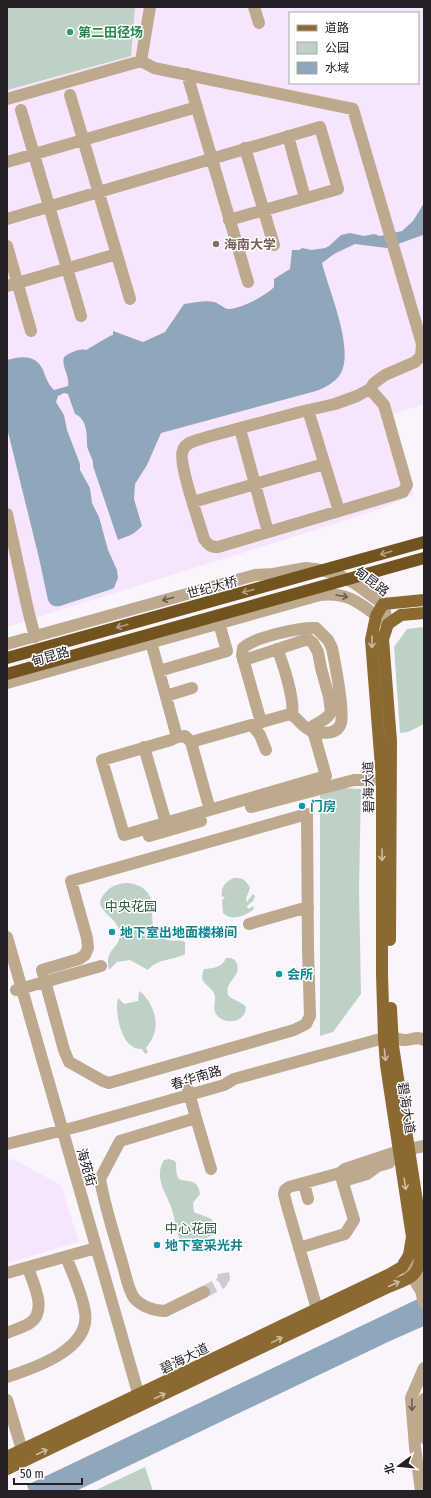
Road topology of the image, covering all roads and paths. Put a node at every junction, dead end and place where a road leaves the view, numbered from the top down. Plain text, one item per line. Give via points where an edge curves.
1 (150, 7) edge
2 (254, 7) edge
3 (259, 23) dead end
4 (141, 62) junction
5 (187, 74) junction
6 (70, 95) dead end
7 (7, 99) edge
8 (196, 107) junction
9 (21, 110) dead end
10 (288, 136) junction
11 (84, 140) junction
12 (245, 148) junction
13 (34, 155) junction
14 (211, 158) junction
15 (7, 162) edge
16 (99, 192) junction
17 (305, 198) junction
18 (49, 207) junction
19 (263, 210) junction
20 (7, 219) edge
21 (229, 220) junction
22 (274, 245) dead end
23 (7, 246) edge
24 (117, 254) junction
25 (67, 268) junction
26 (248, 282) dead end
27 (12, 284) edge
28 (130, 299) dead end
29 (81, 316) dead end
30 (31, 330) dead end
31 (370, 389) junction
32 (308, 410) junction
33 (240, 429) junction
34 (324, 464) junction
35 (255, 484) junction
36 (193, 502) junction
37 (339, 511) junction
38 (7, 514) edge
39 (268, 532) junction
40 (424, 542) edge
41 (424, 558) edge
42 (255, 575) junction
43 (424, 600) edge
44 (383, 604) junction
45 (265, 610) junction
46 (424, 613) edge
47 (376, 616) junction
48 (219, 623) junction
49 (388, 624) junction
50 (40, 635) junction
51 (151, 642) junction
52 (7, 644) edge
53 (277, 649) junction
54 (7, 658) edge
55 (243, 660) junction
56 (55, 669) junction
57 (159, 671) junction
58 (7, 674) edge
59 (7, 683) edge
60 (192, 688) dead end
61 (166, 696) junction
62 (292, 715) junction
63 (257, 724) junction
64 (309, 729) junction
65 (177, 737) junction
66 (191, 742) junction
67 (144, 747) junction
68 (266, 750) dead end
69 (386, 780) junction
70 (288, 796) junction
71 (210, 810) junction
72 (287, 819) junction
73 (166, 823) junction
74 (132, 841) dead end
75 (308, 907) junction
76 (249, 924) dead end
77 (7, 937) edge
78 (7, 958) edge
79 (101, 966) dead end
80 (46, 981) junction
81 (19, 989) junction
82 (388, 1034) junction
83 (422, 1037) edge
84 (189, 1092) junction
85 (196, 1118) junction
86 (58, 1127) junction
87 (7, 1137) edge
88 (7, 1144) edge
89 (424, 1146) edge
90 (405, 1155) junction
91 (211, 1169) dead end
92 (340, 1173) junction
93 (304, 1183) junction
94 (308, 1199) dead end
95 (299, 1248) junction
96 (94, 1249) junction
97 (121, 1256) junction
98 (66, 1257) junction
99 (406, 1259) junction
100 (97, 1263) junction
101 (28, 1268) junction
102 (414, 1272) junction
103 (7, 1273) edge
104 (422, 1285) edge
105 (204, 1292) tunnel mouth
106 (184, 1294) dead end
107 (424, 1303) edge
108 (152, 1309) junction
109 (317, 1309) junction
110 (7, 1333) edge
111 (424, 1368) edge
112 (7, 1377) edge
113 (424, 1399) edge
114 (7, 1400) edge
115 (137, 1401) junction
116 (424, 1438) edge
117 (22, 1450) junction
118 (7, 1457) edge
119 (7, 1469) edge
120 (421, 1491) edge

1 - 4 street
2 - 3 street
4 - 5 street via 154,68
4 - 7 street
5 - 8 street
5 - 31 street via 353,109 423,350 415,362 385,375
6 - 11 street
8 - 11 street
8 - 14 street
9 - 13 street
10 - 12 street
10 - 17 street
10 - 17 street via 320,127 338,189
11 - 13 street
11 - 16 street
12 - 14 street
12 - 19 street
13 - 15 street
13 - 18 street
14 - 16 street
14 - 21 street
16 - 18 street
16 - 24 street
17 - 19 street
18 - 20 street
18 - 25 street
19 - 21 street
19 - 22 street
21 - 26 street
23 - 27 street
24 - 25 street
24 - 28 street
25 - 27 street
25 - 29 street
27 - 30 street
31 - 32 street via 341,402
31 - 37 street via 384,405 406,489 398,494
32 - 33 street
32 - 34 street
33 - 35 street
33 - 36 street via 192,442 183,449 182,463
34 - 35 street
34 - 37 street
35 - 36 street
35 - 39 street
36 - 39 street via 204,539 213,547 218,548
37 - 39 street
38 - 50 street via 28,610
40 -> 54 highway, 世纪大桥
41 - 58 highway
42 - 44 street, 甸昆路 via 316,568 335,573
42 - 45 street via 267,591
42 -> 50 street, 甸昆路
43 - 44 main road
44 - 47 main road, 碧海大道
44 - 49 street, 甸昆路
45 -> 47 street, 甸昆路 via 331,594 348,597 366,606
45 - 48 street, 甸昆路
46 - 49 main road via 401,615
47 - 49 street, 甸昆路
47 -> 69 main road, 碧海大道 via 371,640
48 - 51 street, 甸昆路
48 - 57 street via 227,651
49 - 69 main road, 碧海大道 via 383,640 390,741
50 - 52 street, 甸昆路
50 - 56 street via 46,658
51 - 56 street, 甸昆路
51 - 57 street
53 - 55 street
53 - 62 street via 293,705
53 - 64 street via 308,639 318,652 330,697 331,712 326,719
55 - 63 street
55 - 64 street via 242,651 250,643 292,631 313,628 328,640 332,648 341,722 339,727 330,732 318,733
56 - 59 street, 甸昆路
57 - 61 street
60 - 61 street
61 - 65 street
62 - 63 street
62 - 64 street
63 - 66 street
63 - 68 street
64 - 71 street via 314,734 326,776
65 - 66 street via 185,736
65 - 67 street
66 - 71 street
67 - 73 street
67 - 73 street via 102,760 124,835
69 - 70 street via 354,780
69 - 82 main road, 碧海大道 via 382,975
70 - 72 street
70 - 74 street
71 - 73 street
72 - 75 street via 307,814
72 - 80 street via 71,881 88,948 85,955 79,959 42,970
75 - 76 street
75 - 80 street via 310,1016 306,1024 294,1030 135,1076 109,1083 69,1062
77 - 81 street, 海苑街
78 - 81 street, 海苑街
79 - 80 street
80 - 81 street
81 - 86 street, 海苑街
82 - 83 street via 403,1040
82 - 84 street, 春华南路 via 232,1073
82 - 90 main road, 碧海大道 via 386,1065
84 - 85 street
84 - 86 street, 春华南路
85 - 91 street
85 - 97 street via 120,1140 100,1179
86 - 87 street, 春华南路
86 - 88 street, 春华南路
86 - 96 street, 海苑街
89 - 90 street
90 - 92 street via 370,1166 367,1174 347,1180 342,1178
90 -> 99 main road, 碧海大道 via 412,1236
90 - 102 main road, 碧海大道 via 421,1227 422,1251
92 - 93 street
92 - 95 street via 354,1220 345,1234
93 - 94 street
93 - 95 street via 287,1188 284,1192
95 - 109 street
96 - 98 street
96 - 100 street, 海苑街
97 - 100 street
97 - 108 street via 130,1290 135,1298
98 - 101 street
98 - 112 street via 85,1313 85,1323 78,1340 61,1353
99 - 102 street
99 - 109 main road, 碧海大道 via 402,1267
100 - 115 street, 海苑街
101 - 103 street
101 - 110 street via 39,1306 37,1316 31,1323
102 - 104 street
115 -> 102 main road, 碧海大道 via 386,1288
104 - 107 street
105 - 108 street via 164,1311
106 - 108 street
109 - 115 main road, 碧海大道
111 -> 120 street via 411,1398
113 - 116 street via 421,1405
114 - 117 street
115 - 117 main road, 碧海大道
119 -> 115 main road, 碧海大道
117 - 118 main road, 碧海大道

